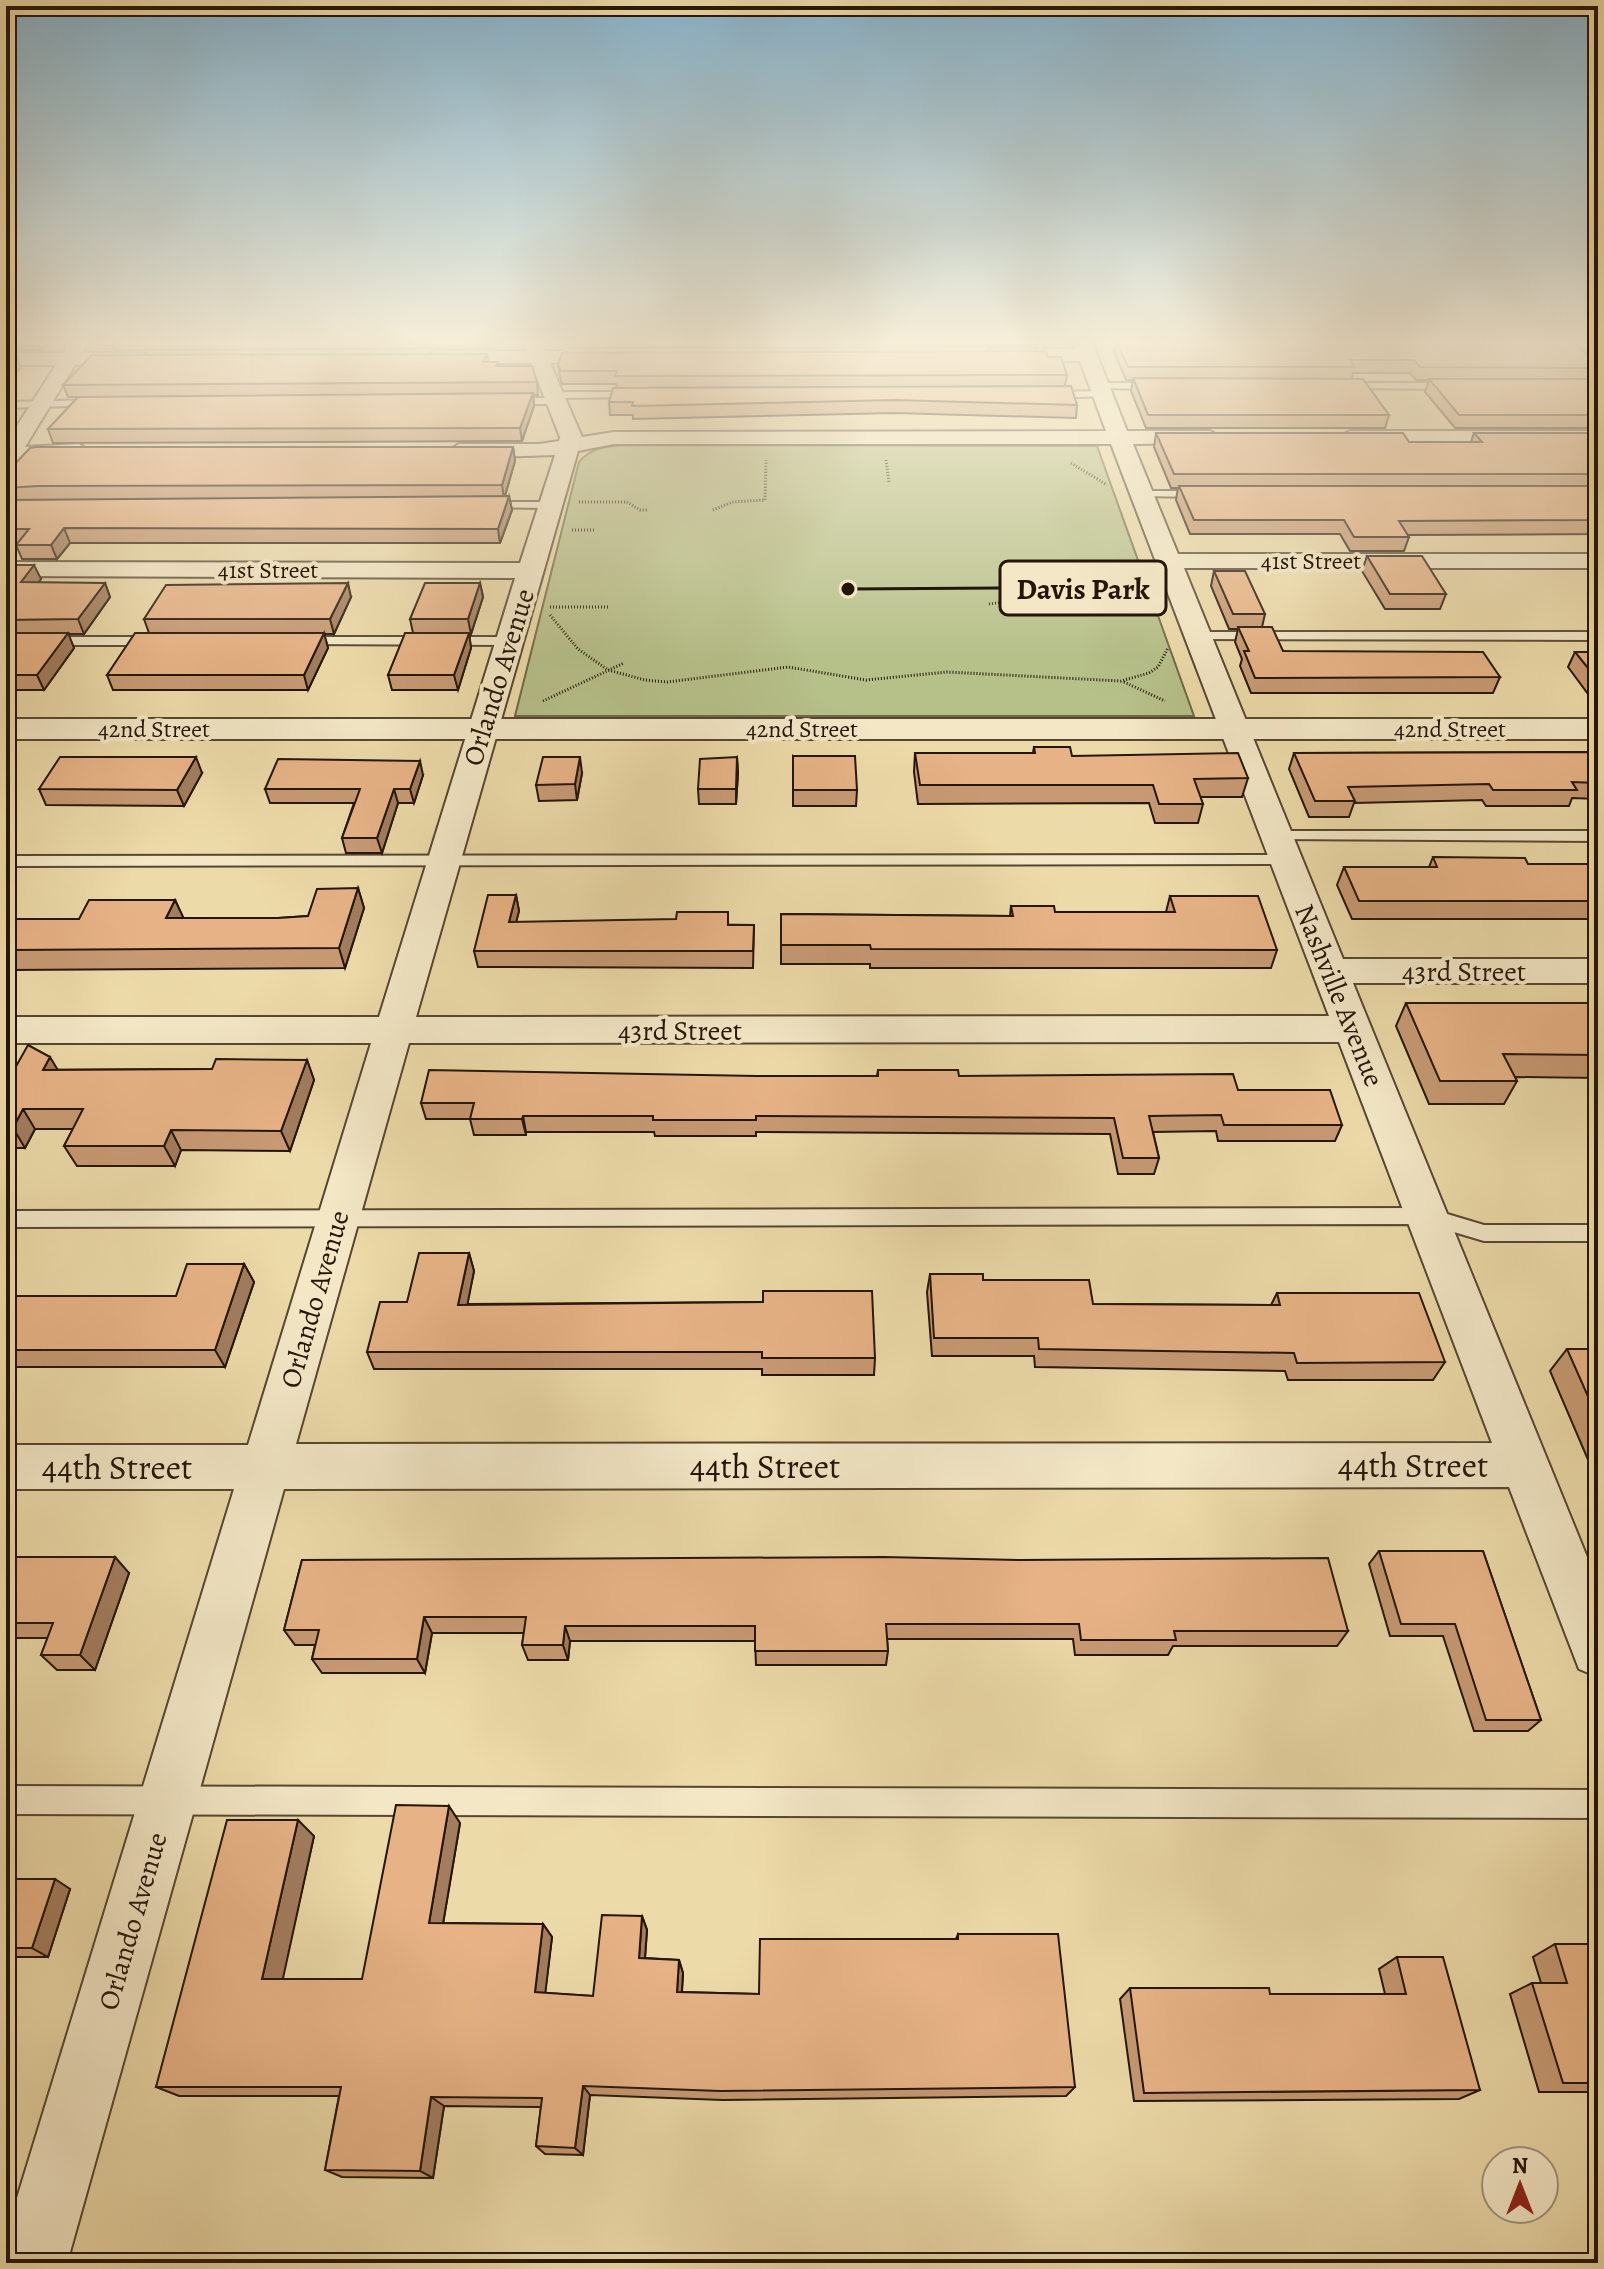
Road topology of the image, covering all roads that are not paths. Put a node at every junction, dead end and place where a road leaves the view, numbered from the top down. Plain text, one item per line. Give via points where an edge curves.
1 (569, 446) joint
2 (1123, 446) edge
3 (103, 451) edge
4 (430, 451) edge
5 (7, 456) edge
6 (1142, 494) junction
7 (1221, 494) edge
8 (471, 505) edge
9 (561, 512) junction
10 (1598, 561) edge
11 (6, 569) edge
12 (530, 571) junction
13 (1156, 573) junction
14 (1598, 636) edge
15 (6, 641) edge
16 (163, 641) edge
17 (289, 641) edge
18 (508, 641) junction
19 (1183, 642) junction
20 (1234, 728) junction
21 (6, 729) edge
22 (482, 729) junction
23 (1598, 729) edge
24 (1598, 836) edge
25 (1282, 848) junction
26 (443, 860) junction
27 (6, 861) edge
28 (1330, 971) junction
29 (1598, 971) edge
30 (1353, 1029) junction
31 (6, 1030) edge
32 (393, 1030) junction
33 (1427, 1216) junction
34 (6, 1219) edge
35 (337, 1220) junction
36 (1598, 1233) edge
37 (1525, 1465) junction
38 (265, 1466) junction
39 (6, 1467) edge
40 (1596, 1640) edge
41 (168, 1799) junction
42 (6, 1800) edge
43 (1598, 1804) edge
44 (32, 2263) edge

1 - 4 street
1 - 9 street, Orlando Avenue
2 - 6 street, Nashville Avenue
3 - 5 street
6 - 7 lane
6 - 13 street, Nashville Avenue
8 - 9 lane
9 - 12 street, Orlando Avenue
10 - 13 street, 41st Street
11 - 12 street, 41st Street
12 - 18 street, Orlando Avenue
13 - 19 street, Nashville Avenue
14 - 19 lane
15 - 16 lane
17 - 18 lane
18 - 22 street, Orlando Avenue
19 - 20 street, Nashville Avenue
20 - 22 street, 42nd Street
20 - 23 street, 42nd Street
20 - 25 street, Nashville Avenue
21 - 22 street, 42nd Street
22 - 26 street, Orlando Avenue
24 - 25 lane
25 - 26 lane
25 - 28 street, Nashville Avenue
26 - 27 lane
26 - 32 street, Orlando Avenue
28 - 29 street, 43rd Street
28 - 30 street, Nashville Avenue
30 - 32 street, 43rd Street
30 - 33 street, Nashville Avenue
31 - 32 street, 43rd Street
32 - 35 street, Orlando Avenue
33 - 35 lane
33 - 36 lane via 1484,1233
33 - 37 street, Nashville Avenue
34 - 35 lane
35 - 38 street, Orlando Avenue
37 - 38 street, 44th Street
37 - 40 street, Nashville Avenue
38 - 39 street, 44th Street
38 - 41 street, Orlando Avenue
41 - 42 lane
41 - 43 lane
41 - 44 street, Orlando Avenue

